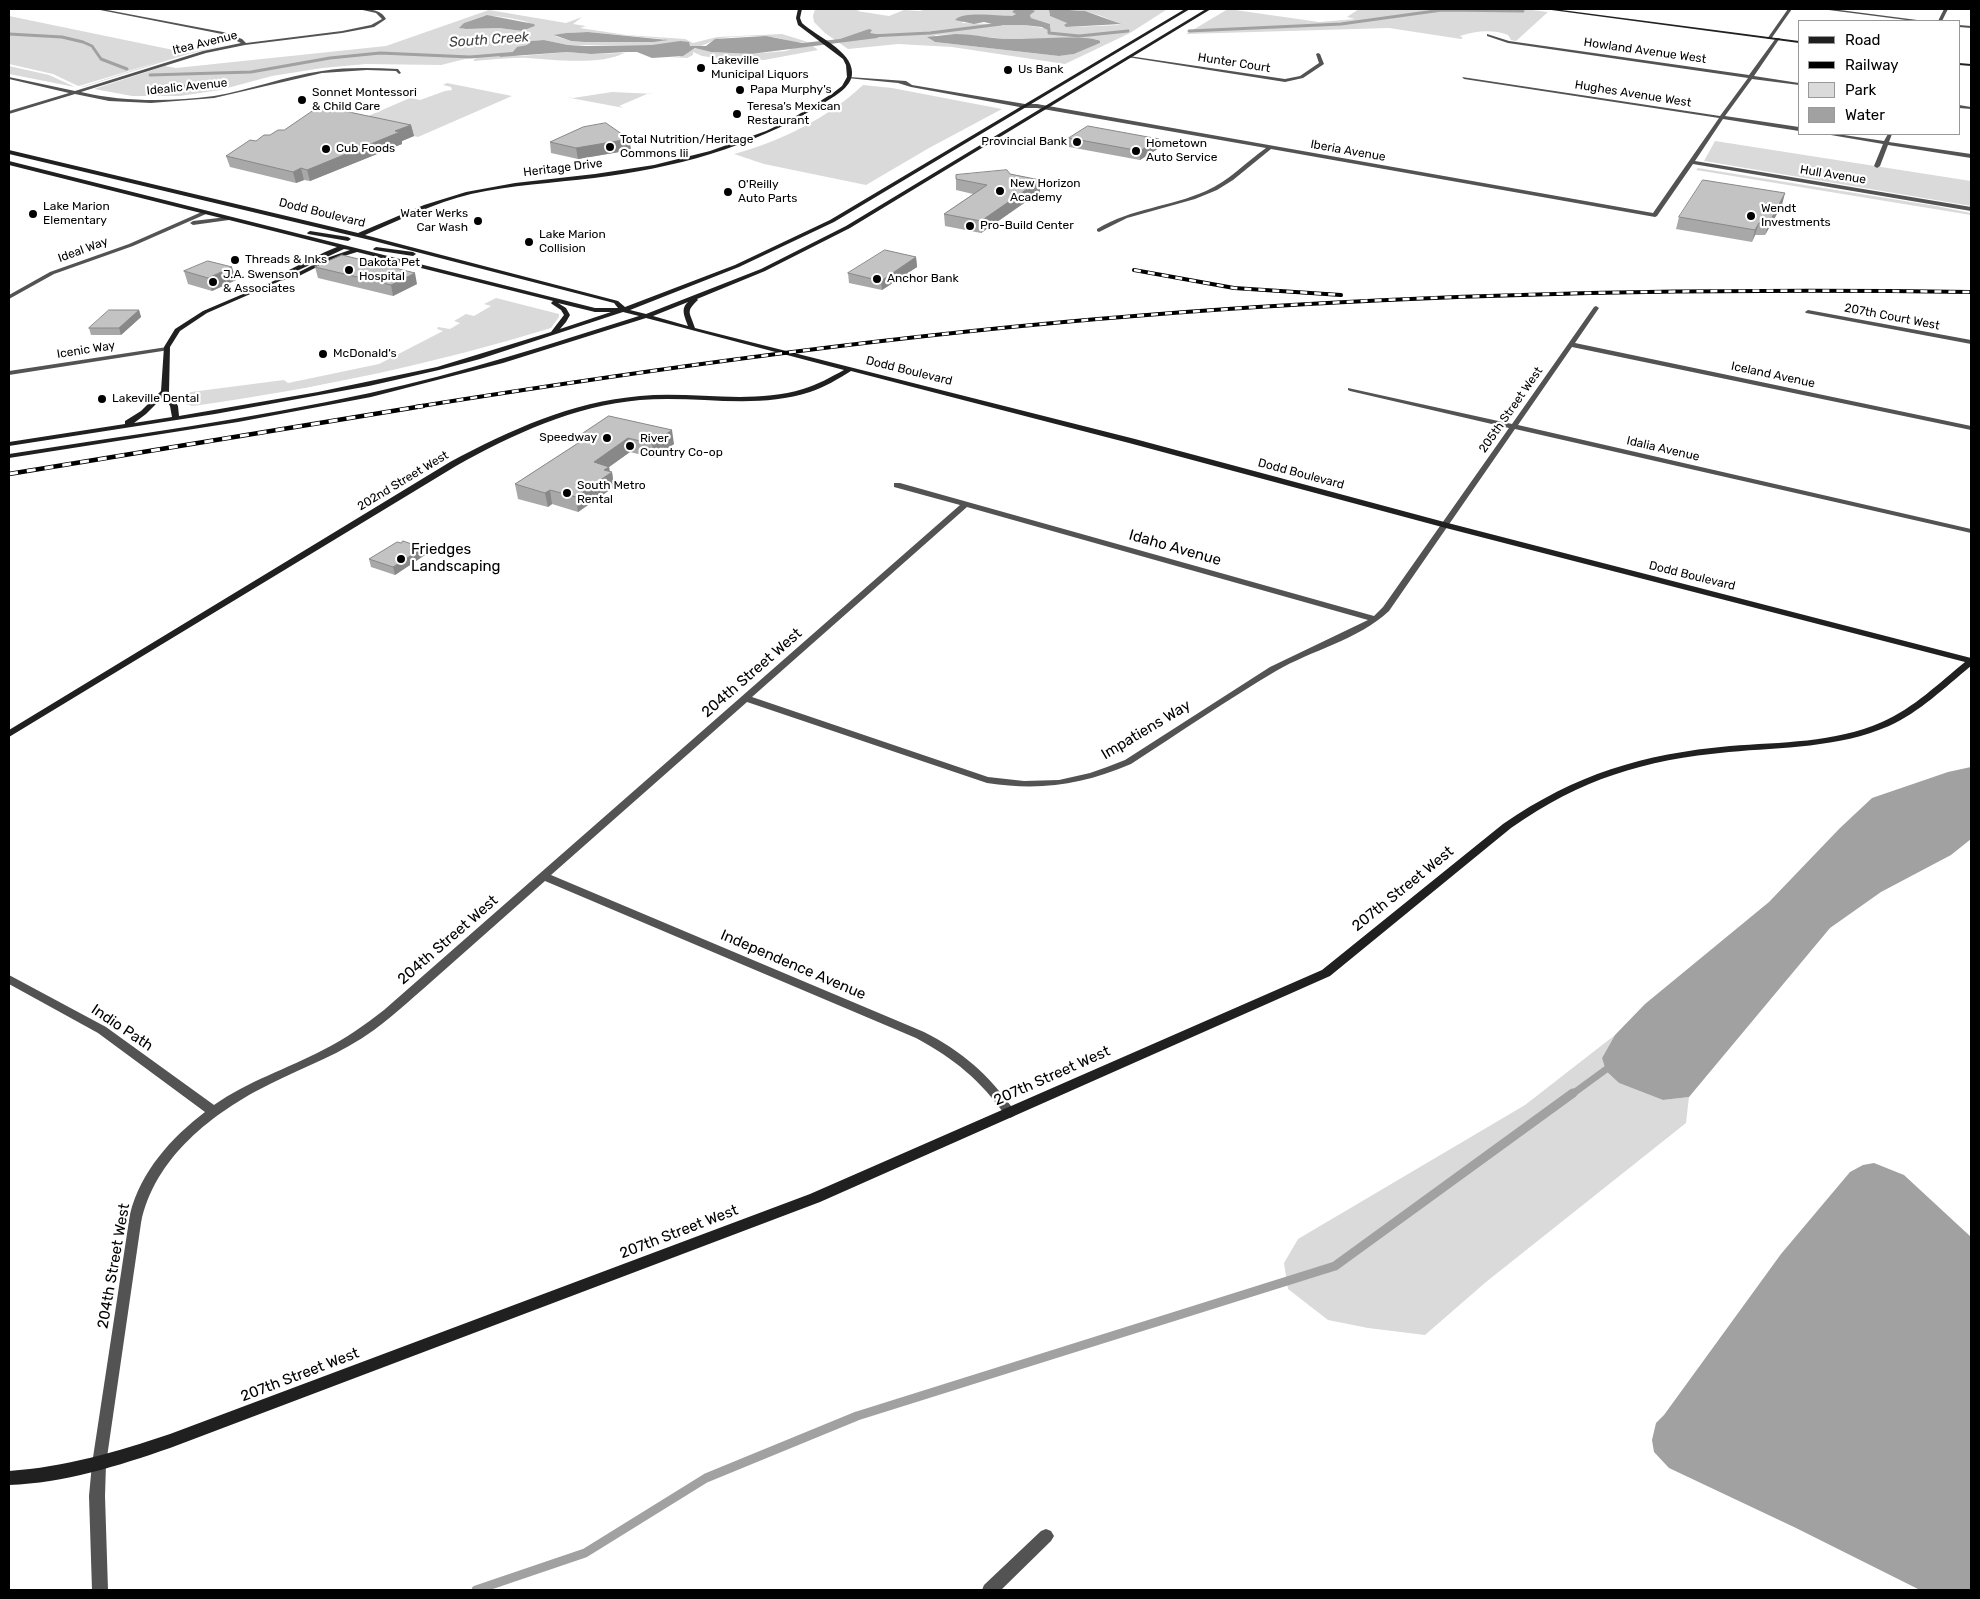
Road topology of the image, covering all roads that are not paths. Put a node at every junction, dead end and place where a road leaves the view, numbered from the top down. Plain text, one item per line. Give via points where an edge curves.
1 (98, 9) edge
2 (360, 9) edge
3 (800, 9) edge
4 (1188, 9) edge
5 (1209, 9) edge
6 (1546, 9) edge
7 (1790, 9) edge
8 (1823, 9) edge
9 (1915, 20) edge
10 (1489, 36) dead end
11 (1769, 38) junction
12 (1778, 40) junction
13 (1798, 42) edge
14 (244, 44) junction
15 (1318, 54) dead end
16 (1129, 57) junction
17 (398, 72) dead end
18 (1753, 77) junction
19 (9, 78) edge
20 (849, 78) junction
21 (1464, 78) dead end
22 (900, 82) junction
23 (1798, 84) edge
24 (75, 93) junction
25 (1034, 104) junction
26 (1025, 106) junction
27 (1046, 108) junction
28 (9, 114) edge
29 (1722, 117) junction
30 (1798, 129) edge
31 (1835, 135) edge
32 (1890, 135) edge
33 (1887, 143) junction
34 (1268, 148) junction
35 (9, 152) edge
36 (1971, 156) edge
37 (1691, 162) junction
38 (9, 164) edge
39 (1876, 166) dead end
40 (491, 190) junction
41 (1971, 209) edge
42 (261, 212) junction
43 (204, 213) junction
44 (227, 219) junction
45 (259, 226) junction
46 (168, 230) junction
47 (1099, 230) dead end
48 (359, 235) junction
49 (371, 238) junction
50 (344, 247) junction
51 (356, 250) junction
52 (445, 257) junction
53 (278, 280) junction
54 (540, 296) junction
55 (702, 296) junction
56 (9, 297) edge
57 (1596, 308) dead end
58 (624, 310) junction
59 (1808, 312) dead end
60 (647, 316) junction
61 (692, 329) junction
62 (548, 335) junction
63 (1971, 342) edge
64 (1570, 344) junction
65 (167, 349) junction
66 (850, 369) junction
67 (9, 373) edge
68 (1350, 389) dead end
69 (165, 392) junction
70 (176, 418) junction
71 (1513, 426) junction
72 (1971, 428) edge
73 (106, 429) junction
74 (94, 443) junction
75 (9, 444) edge
76 (9, 456) edge
77 (897, 485) dead end
78 (966, 504) junction
79 (1445, 525) junction
80 (1971, 531) edge
81 (1376, 619) junction
82 (1971, 662) edge
83 (746, 698) junction
84 (9, 734) edge
85 (543, 876) junction
86 (9, 979) edge
87 (214, 1111) junction
88 (1010, 1113) junction
89 (99, 1464) junction
90 (9, 1478) edge
91 (1046, 1536) dead end
92 (100, 1590) edge
93 (990, 1590) edge

1 - 14 street via 223,33
2 - 14 street, Itea Avenue via 377,12 384,19 372,26 350,31
3 - 20 main road via 799,22 848,62
4 - 25 main road
5 - 16 main road
6 - 11 main road
7 - 11 street
8 - 9 street
10 - 18 street, Howland Avenue West via 1508,42
11 - 12 main road
12 - 13 main road
12 - 18 street
14 - 24 street, Itea Avenue via 192,55
15 - 16 street, Hunter Court via 1322,63 1302,78 1291,81
16 - 27 main road
17 - 24 street, Idealic Avenue via 367,69 322,72 227,94 171,101 114,101
18 - 23 street, Howland Avenue West
18 - 29 street
19 - 24 street, Idealic Avenue
20 - 22 street, Iberia Avenue
20 - 40 main road, Heritage Drive via 837,92 798,118 728,148 634,170
21 - 29 street, Hughes Avenue West
22 - 25 street, Iberia Avenue via 918,82
22 - 26 street, Iberia Avenue
24 - 28 street, Itea Avenue
25 - 26 street, Iberia Avenue
25 - 27 street, Iberia Avenue
26 - 58 main road via 800,238 707,279
27 - 34 street, Iberia Avenue
27 - 55 main road via 848,227 787,259
29 - 30 street, Hughes Avenue West
29 - 37 street
31 - 33 street
32 - 33 street
33 - 36 street
33 - 39 street
34 - 37 street, Iberia Avenue via 1655,215
34 - 47 street via 1209,192 1189,200 1138,211
35 - 42 main road, Dodd Boulevard
37 - 41 street, Hull Avenue
38 - 43 main road, Dodd Boulevard
40 - 48 main road, Heritage Drive via 441,201
40 - 49 main road, Heritage Drive via 428,212
42 - 43 main road via 226,210
42 - 48 main road, Dodd Boulevard
43 - 44 main road, Dodd Boulevard
43 - 46 street, Ideal Way
44 - 45 main road, Dodd Boulevard
44 - 46 street, Ideal Way
45 - 49 main road via 346,239
45 - 50 main road, Dodd Boulevard
46 - 56 street, Ideal Way via 52,273
48 - 49 main road, Dodd Boulevard
49 - 52 main road, Dodd Boulevard
50 - 51 main road, Dodd Boulevard
50 - 52 main road
50 - 53 main road via 286,272
51 - 53 main road
51 - 54 main road, Dodd Boulevard
52 - 58 main road, Dodd Boulevard via 616,302
53 - 65 main road via 189,320 177,330
54 - 58 main road, Dodd Boulevard via 594,310
54 - 62 main road via 560,306 567,315 561,326
55 - 60 main road
55 - 61 main road via 686,308
57 - 64 street, 205th Street West
58 - 60 main road, Dodd Boulevard
58 - 62 main road
59 - 63 street, 207th Court West
60 - 61 main road, Dodd Boulevard
60 - 74 main road via 427,382 310,407
61 - 66 main road, Dodd Boulevard
62 - 70 main road via 423,372
64 - 71 street, 205th Street West
64 - 72 street, Iceland Avenue
65 - 67 street, Icenic Way
65 - 69 main road
66 - 79 main road, Dodd Boulevard
66 - 84 main road, 202nd Street West via 822,385 780,396 760,399 639,398 590,406 522,428 444,469
68 - 71 street, Idalia Avenue
69 - 70 main road via 174,406
69 - 73 main road via 138,418
70 - 73 main road
70 - 74 main road via 163,428
71 - 79 street, 205th Street West
71 - 80 street, Idalia Avenue
73 - 75 main road
74 - 76 main road
77 - 78 street, Idaho Avenue
78 - 81 street, Idaho Avenue
78 - 83 street, 204th Street West
79 - 81 street, Impatiens Way
79 - 82 main road, Dodd Boulevard
81 - 83 street, Impatiens Way via 1273,669 1128,762 1094,776 1053,785 987,780
82 - 88 main road, 207th Street West via 1920,705 1872,729 1807,743 1664,757 1602,773 1553,794 1507,826 1326,972
83 - 85 street, 204th Street West
85 - 87 street, 204th Street West via 368,1029 319,1058 261,1083
85 - 88 street, Independence Avenue via 920,1034 943,1046 978,1073
86 - 87 street, Indio Path via 102,1030
87 - 89 street, 204th Street West via 166,1157 144,1191 134,1228
88 - 89 main road, 207th Street West via 815,1198 170,1442
89 - 90 main road, 207th Street West
89 - 92 street, 204th Street West
91 - 93 street

